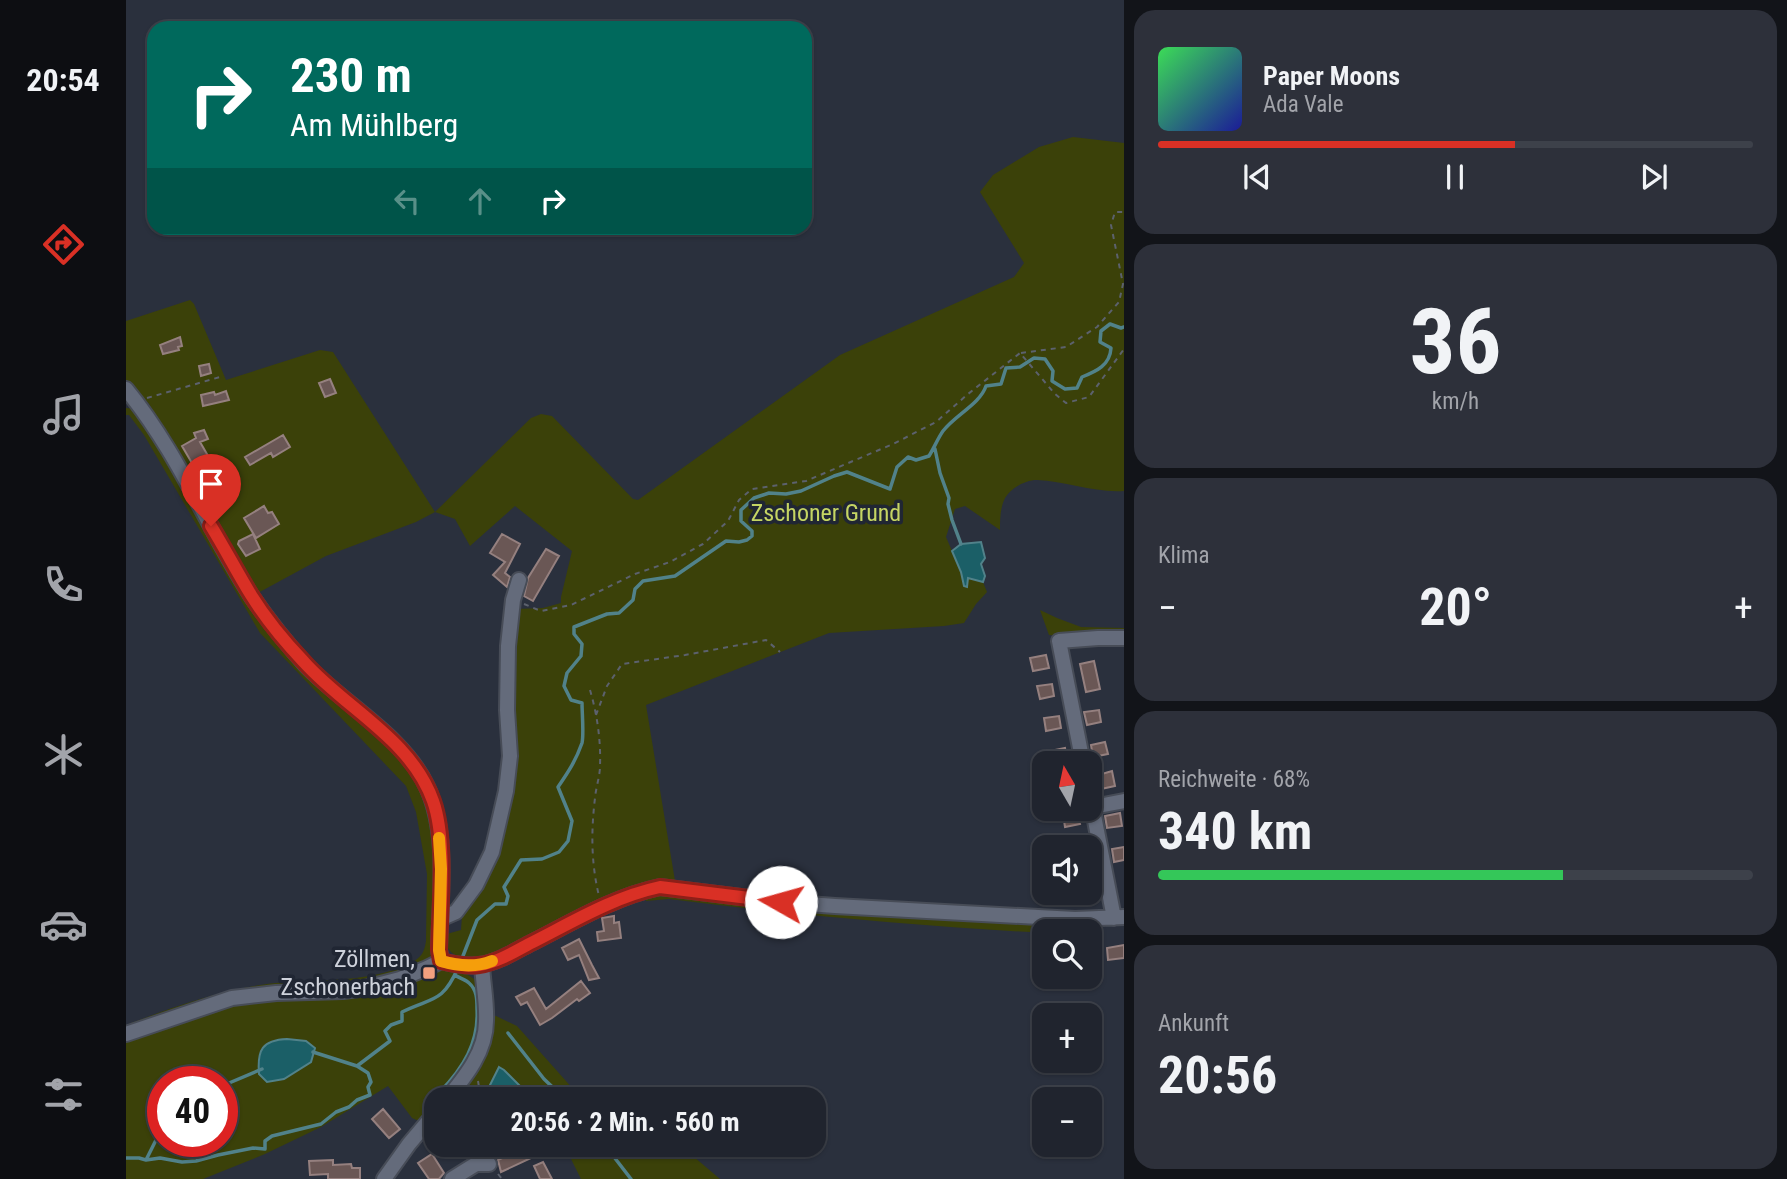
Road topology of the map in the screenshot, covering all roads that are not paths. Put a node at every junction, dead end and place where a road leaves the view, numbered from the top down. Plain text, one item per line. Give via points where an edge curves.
1 (126, 389) edge
2 (131, 403) edge
3 (519, 580) dead end
4 (1124, 638) edge
5 (1081, 751) edge
6 (1102, 801) edge
7 (1124, 801) edge
8 (1096, 821) edge
9 (1119, 918) edge
10 (440, 919) junction
11 (445, 962) junction
12 (475, 966) junction
13 (126, 1034) edge
14 (456, 1087) edge
15 (424, 1126) edge
16 (489, 1164) dead end
17 (384, 1179) edge
18 (452, 1179) edge

1 - 2 street
2 - 10 street via 157,430 253,597 288,644 323,682 389,738 426,784 439,827
3 - 10 street via 508,646 510,756 492,852 477,885 456,912
4 - 5 street via 1059,641
6 - 7 street
8 - 9 street
9 - 12 street via 835,906 660,887 641,891
10 - 11 street via 439,950
11 - 12 street
11 - 13 street via 375,986 232,998
12 - 14 street via 487,1023 474,1063
15 - 17 street
16 - 18 street via 476,1164

